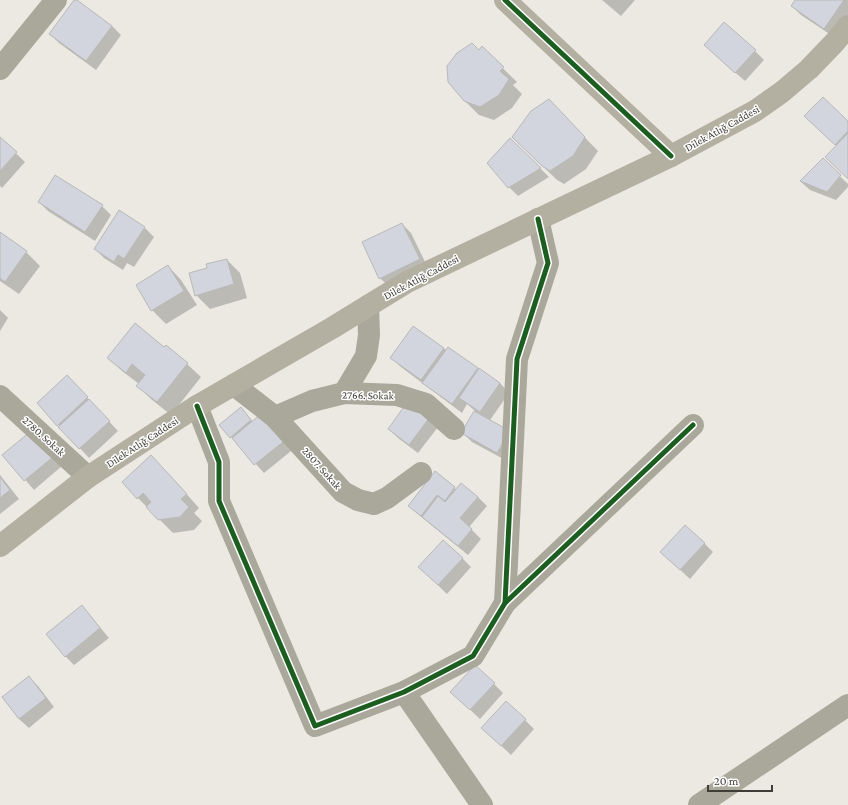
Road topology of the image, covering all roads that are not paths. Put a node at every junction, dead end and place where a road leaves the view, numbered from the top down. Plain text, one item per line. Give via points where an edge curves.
1 (56, 0) edge
2 (505, 0) edge
3 (848, 26) edge
4 (0, 69) edge
5 (671, 156) junction
6 (538, 219) junction
7 (368, 306) junction
8 (234, 385) junction
9 (344, 393) junction
10 (0, 396) edge
11 (197, 406) junction
12 (275, 417) junction
13 (693, 425) dead end
14 (454, 429) dead end
15 (421, 473) dead end
16 (88, 477) junction
17 (0, 546) edge
18 (505, 603) junction
19 (404, 692) junction
20 (848, 705) edge
21 (482, 805) edge
22 (699, 805) edge

1 - 4 street
2 - 5 main road
3 - 5 main road, Dilek Atlığ Caddesi via 809,69 782,92 755,111
5 - 6 main road, Dilek Atlığ Caddesi
6 - 7 main road, Dilek Atlığ Caddesi via 408,282
6 - 18 street via 548,263 517,359
7 - 8 main road, Dilek Atlığ Caddesi
7 - 9 street via 369,335 366,356
8 - 11 main road, Dilek Atlığ Caddesi
8 - 12 street, 2807. Sokak
9 - 12 street, 2766. Sokak via 312,401
9 - 14 street, 2766. Sokak via 397,395 426,404
10 - 16 street, 2780. Sokak
11 - 16 main road, Dilek Atlığ Caddesi
11 - 19 street via 219,462 220,501 315,726
12 - 15 street, 2807. Sokak via 343,492 358,500 374,504 388,498
13 - 18 street
16 - 17 main road, Dilek Atlığ Caddesi
18 - 19 street via 473,656
19 - 21 street
20 - 22 street

